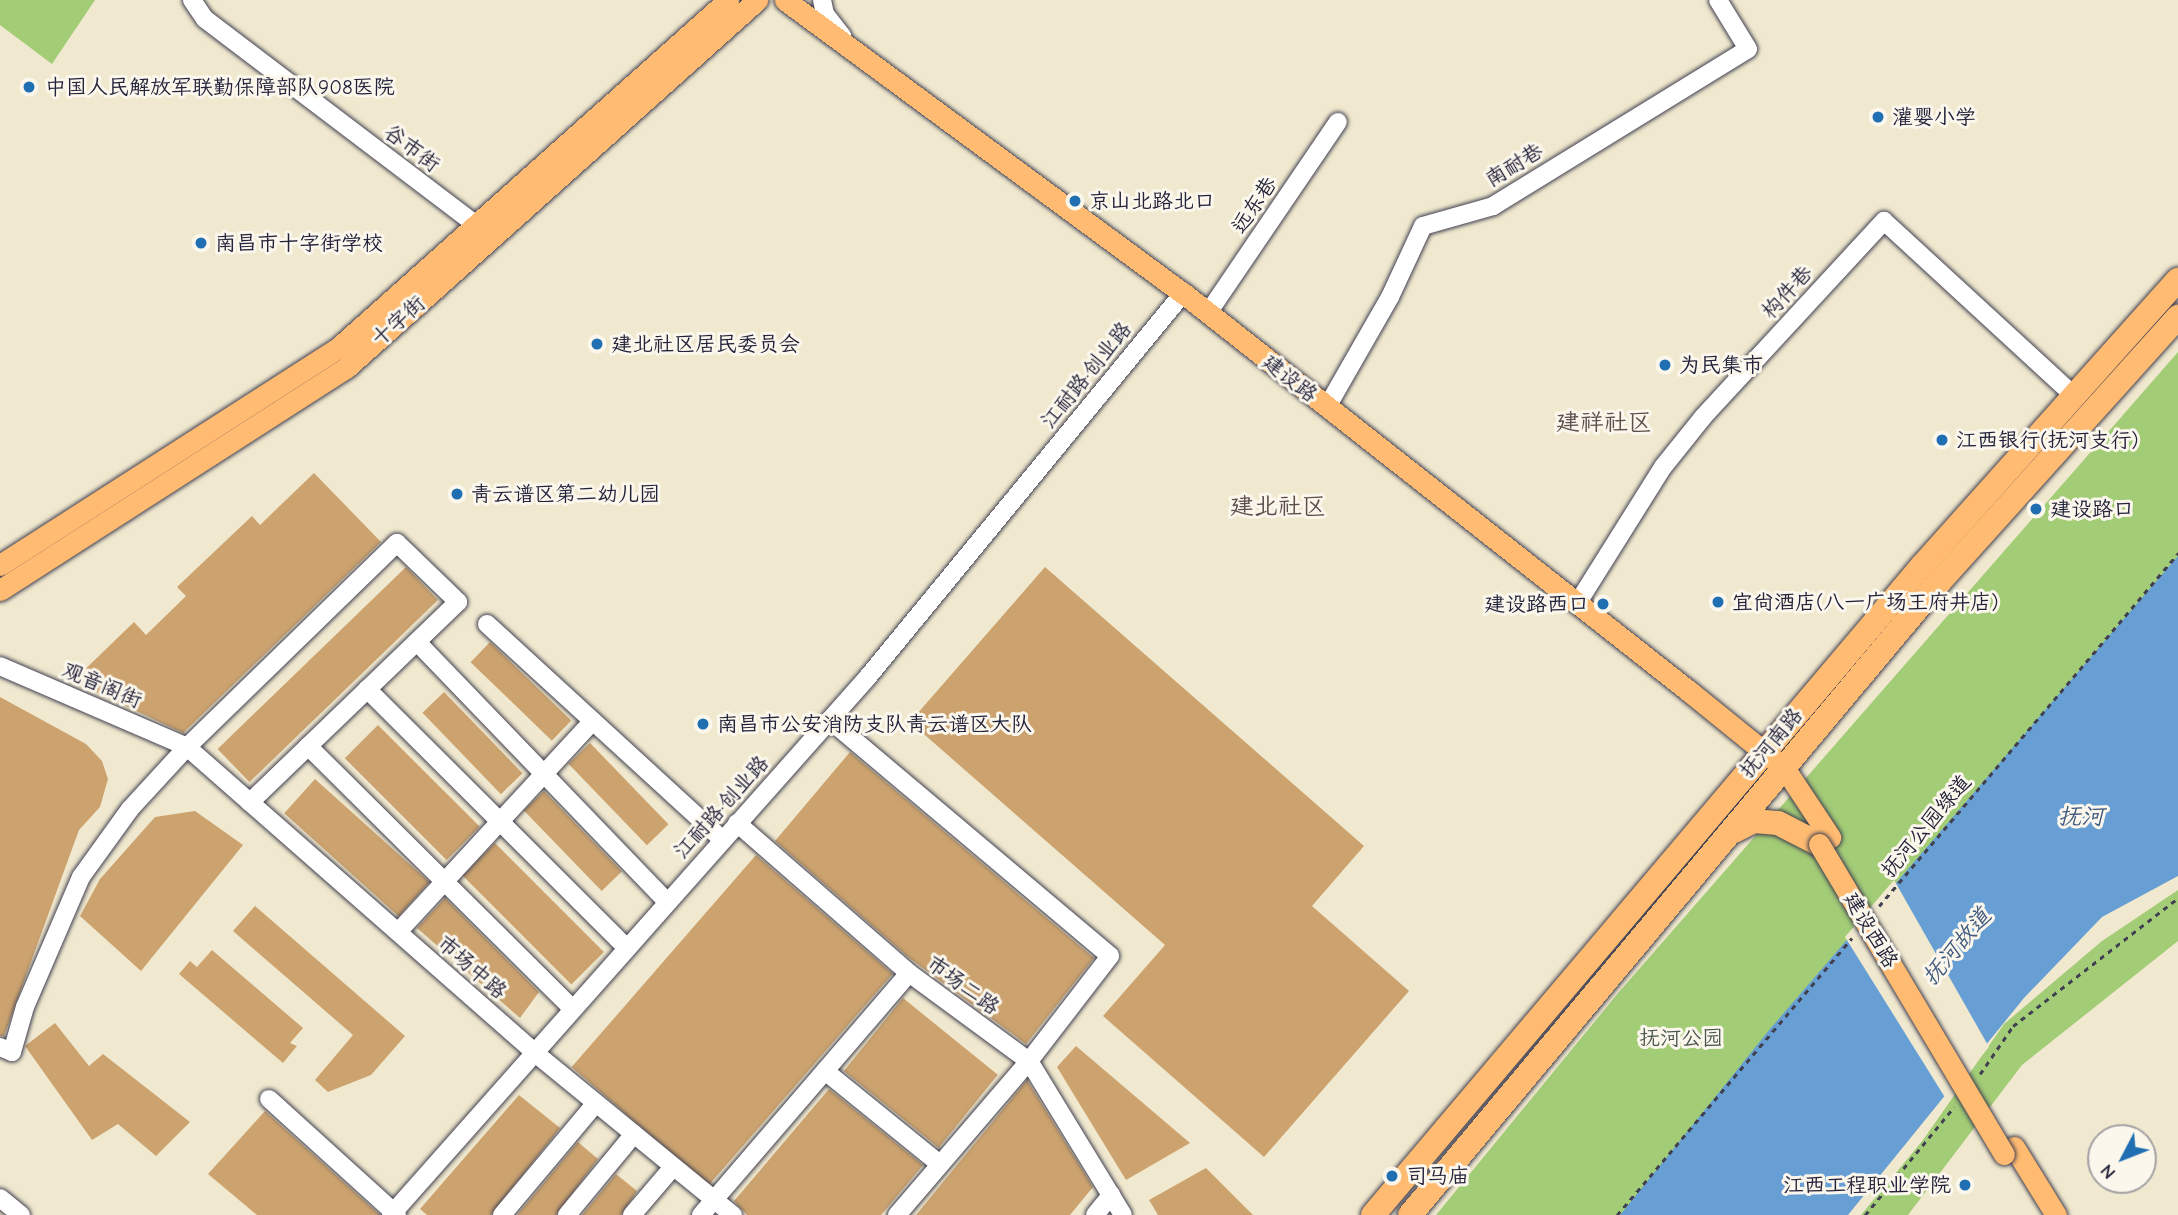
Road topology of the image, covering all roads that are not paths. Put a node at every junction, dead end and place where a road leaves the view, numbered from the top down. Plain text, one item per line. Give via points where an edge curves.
1 (192, 0) edge
2 (728, 0) edge
3 (757, 0) edge
4 (785, 0) edge
5 (822, 0) edge
6 (1718, 0) edge
7 (852, 50) junction
8 (1338, 122) dead end
9 (476, 225) junction
10 (2178, 280) edge
11 (1183, 293) junction
12 (1208, 313) junction
13 (2178, 317) edge
14 (2073, 394) junction
15 (1327, 407) junction
16 (0, 565) edge
17 (0, 590) edge
18 (1577, 604) junction
19 (487, 624) dead end
20 (417, 642) junction
21 (7, 669) edge
22 (0, 685) edge
23 (367, 689) junction
24 (830, 720) junction
25 (593, 721) junction
26 (308, 746) junction
27 (187, 747) junction
28 (1760, 756) junction
29 (544, 774) junction
30 (1780, 775) junction
31 (250, 802) junction
32 (500, 822) junction
33 (737, 823) junction
34 (1731, 834) junction
35 (723, 840) junction
36 (1825, 841) junction
37 (444, 881) junction
38 (667, 902) junction
39 (398, 932) junction
40 (627, 948) junction
41 (909, 973) junction
42 (573, 1009) junction
43 (0, 1047) edge
44 (535, 1053) junction
45 (1029, 1061) junction
46 (825, 1070) junction
47 (269, 1099) dead end
48 (596, 1103) junction
49 (634, 1134) junction
50 (2009, 1150) junction
51 (940, 1164) junction
52 (673, 1167) junction
53 (1111, 1195) junction
54 (0, 1198) edge
55 (714, 1200) junction
56 (394, 1214) edge
57 (21, 1215) edge
58 (502, 1215) edge
59 (567, 1215) edge
60 (632, 1215) edge
61 (701, 1215) edge
62 (733, 1215) edge
63 (897, 1215) edge
64 (1095, 1215) edge
65 (1123, 1215) edge
66 (1373, 1215) edge
67 (1410, 1215) edge
68 (2042, 1215) edge
69 (2056, 1215) edge

1 - 9 street, 谷市街 via 205,19
2 - 9 main road, 十字街
3 - 17 main road, 十字街 via 346,368
4 - 7 main road, 建设路
5 - 7 street via 825,14
6 - 15 street, 南耐巷 via 1748,49 1493,206 1423,226 1390,297
7 - 11 main road, 建设路
8 - 12 street, 远东巷
9 - 16 main road, 十字街 via 338,348
10 - 14 highway, 抚河南路
11 - 12 main road, 建设路
11 - 24 street, 江耐路·创业路
12 - 15 main road, 建设路
13 - 30 highway, 抚河南路 via 1942,579
14 - 18 street, 构件巷 via 1884,221 1703,417 1663,467
14 - 28 highway, 抚河南路
15 - 18 main road, 建设路
18 - 28 main road, 建设路
19 - 25 street
20 - 23 street
20 - 27 street via 458,602 397,543
20 - 29 street
21 - 22 street
21 - 27 street, 观音阁街
23 - 26 street
23 - 32 street
24 - 33 street, 江耐路·创业路
24 - 45 street via 1110,956
25 - 29 street
25 - 35 street
26 - 31 street
26 - 37 street
27 - 31 street, 市场中路
27 - 43 street via 130,808 81,877 25,1007 12,1052
28 - 30 main road, 建设西路
28 - 66 highway, 抚河南路
29 - 32 street
29 - 38 street
30 - 34 highway, 抚河南路
30 - 36 main road, 建设西路
31 - 39 street, 市场中路
32 - 37 street
32 - 40 street
33 - 35 street, 江耐路·创业路
33 - 41 street, 市场二路
34 - 36 highway via 1754,821 1778,823
34 - 67 highway, 抚河南路
35 - 38 street, 江耐路·创业路
36 - 50 main road, 建设西路, bridge
37 - 39 street
37 - 42 street
38 - 40 street, 江耐路·创业路
39 - 44 street, 市场中路
40 - 42 street, 江耐路·创业路
41 - 45 street, 市场二路
41 - 46 street
42 - 44 street, 江耐路·创业路
44 - 48 street, 市场中路
44 - 56 street, 江耐路·创业路
45 - 51 street
45 - 53 street, 市场二路
46 - 51 street
46 - 55 street
47 - 56 street
48 - 49 street, 市场中路
48 - 58 street
49 - 52 street, 市场中路
49 - 59 street
50 - 68 main road, 建设西路
50 - 69 main road, 建设西路
51 - 63 street
52 - 55 street, 市场中路
52 - 60 street
53 - 64 street
53 - 65 street, 市场二路
54 - 57 street
55 - 61 street
55 - 62 street, 市场中路

